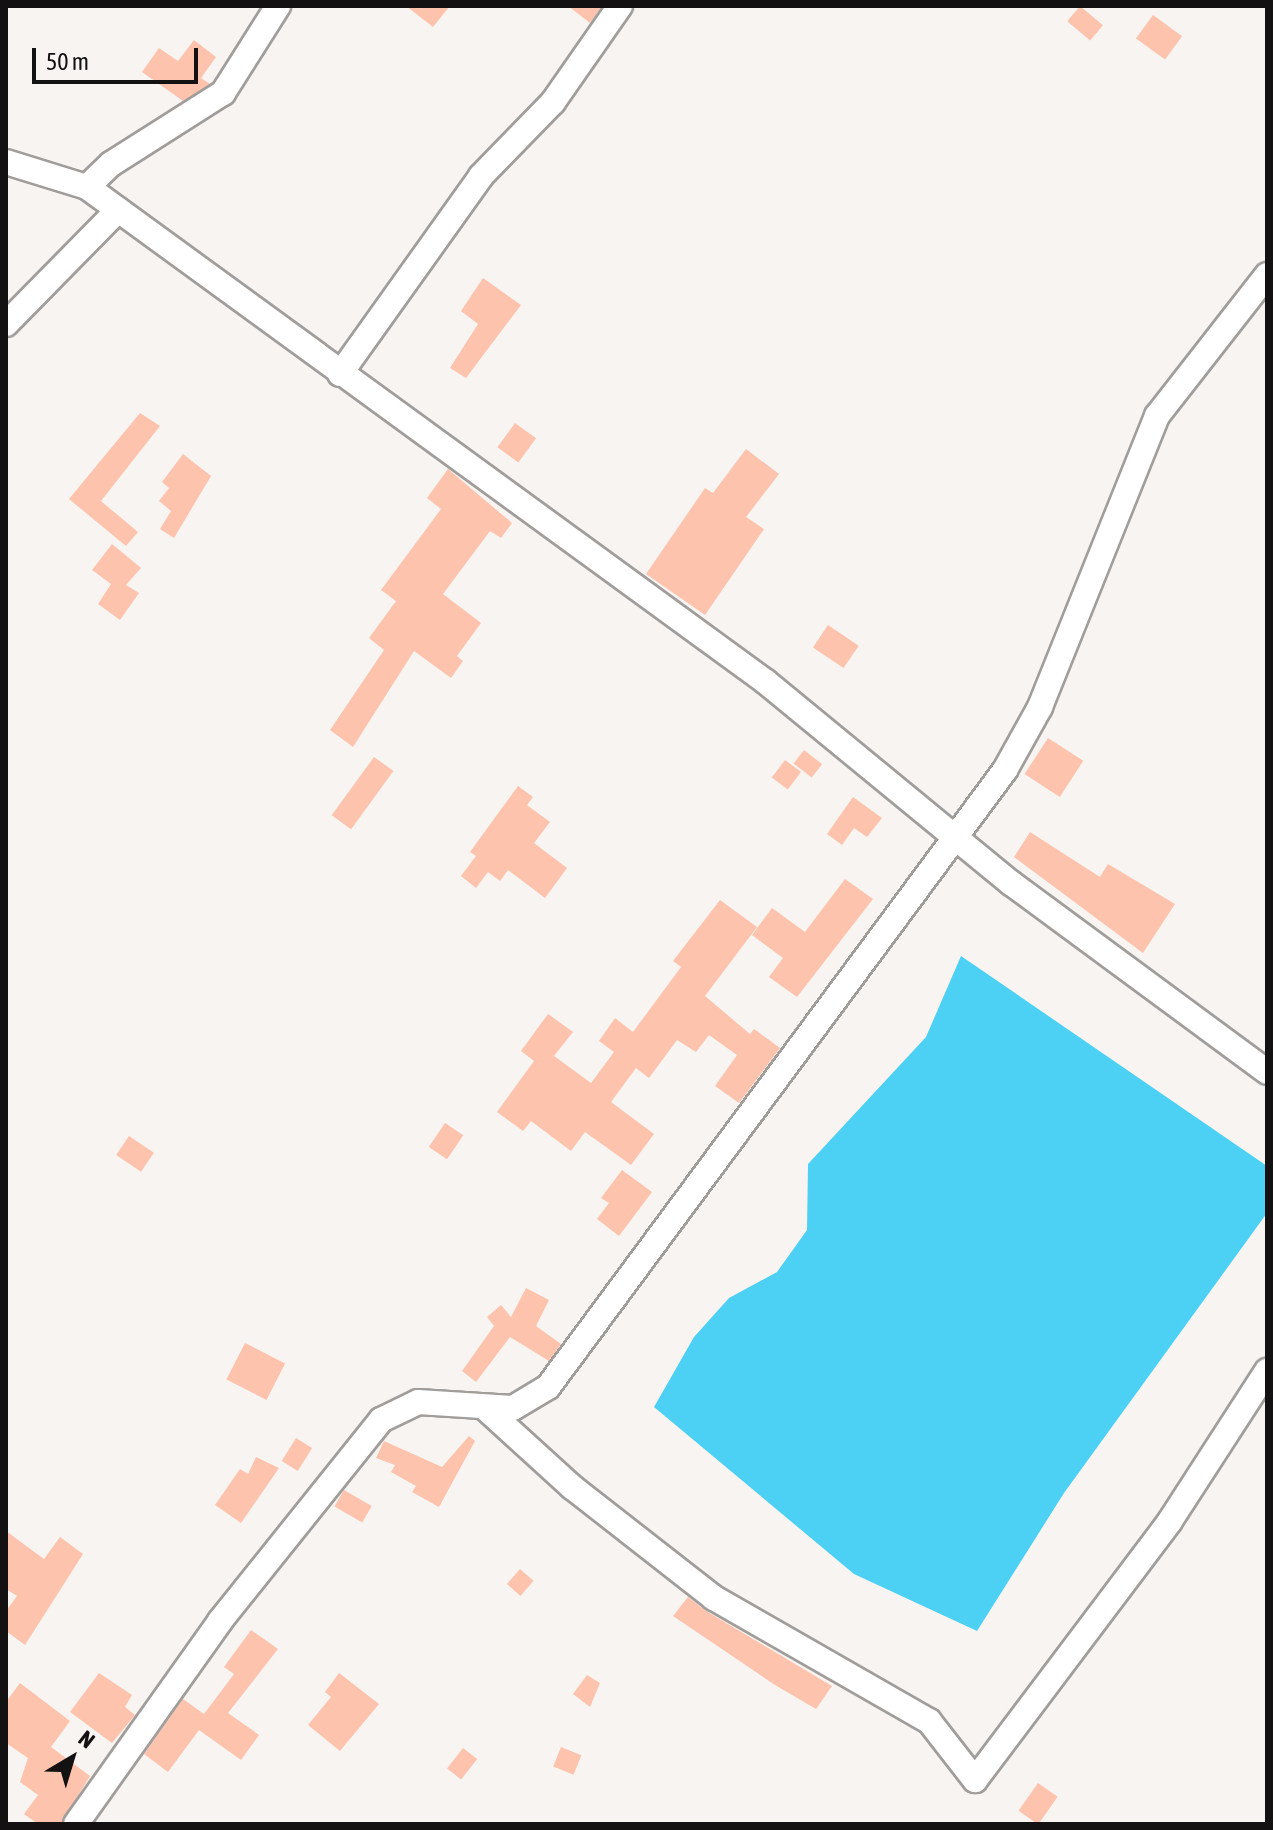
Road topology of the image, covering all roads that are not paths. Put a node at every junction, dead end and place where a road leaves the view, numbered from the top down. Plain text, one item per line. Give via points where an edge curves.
1 (278, 6) edge
2 (620, 6) edge
3 (6, 162) edge
4 (87, 187) junction
5 (118, 210) junction
6 (1267, 275) edge
7 (6, 324) edge
8 (340, 374) junction
9 (953, 835) junction
10 (1267, 1072) edge
11 (1267, 1371) edge
12 (483, 1406) junction
13 (76, 1824) edge

1 - 4 street via 223,93 111,164
2 - 8 street via 553,102 481,176
3 - 4 street
4 - 5 street
5 - 7 street
5 - 8 street
6 - 9 street via 1157,416 1040,707 1005,770
8 - 9 street via 766,682
9 - 10 street
9 - 12 street via 548,1387 513,1408
11 - 12 street via 1170,1521 975,1780 929,1721 714,1598 572,1487
12 - 13 street via 418,1402 381,1420 220,1621

